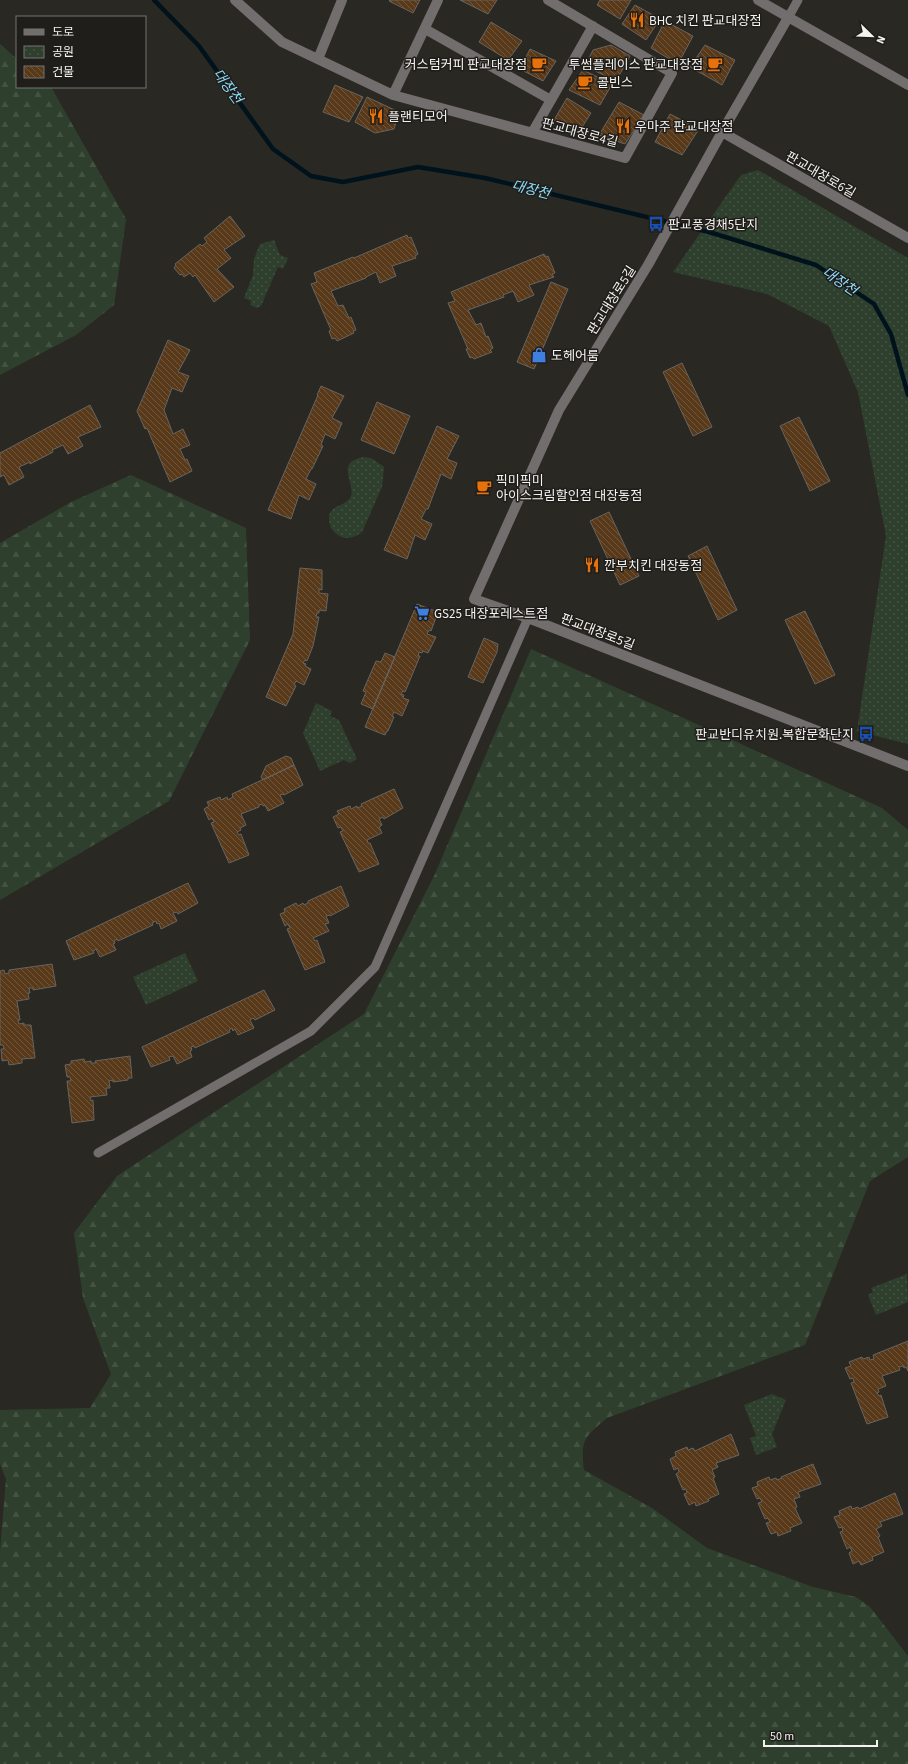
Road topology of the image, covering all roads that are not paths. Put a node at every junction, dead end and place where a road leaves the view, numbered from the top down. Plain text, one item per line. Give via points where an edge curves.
1 (235, 0) edge
2 (342, 0) edge
3 (438, 0) edge
4 (548, 0) edge
5 (758, 0) edge
6 (798, 0) edge
7 (789, 16) junction
8 (593, 26) junction
9 (425, 29) junction
10 (318, 59) junction
11 (908, 85) edge
12 (393, 95) junction
13 (551, 100) junction
14 (722, 132) junction
15 (532, 133) junction
16 (908, 238) edge
17 (528, 618) junction
18 (908, 766) edge
19 (98, 1153) dead end

1 - 10 street, 판교대장로4길 via 282,42
2 - 10 street
3 - 9 street
4 - 8 street, 판교대장로4길
5 - 7 street
6 - 7 lane
7 - 11 street
7 - 14 street
8 - 13 street, 판교대장로4길
8 - 15 street, 판교대장로4길 via 672,73 625,158
9 - 12 street
9 - 13 street, 판교대장로4길
10 - 12 street, 판교대장로4길
12 - 15 street, 판교대장로4길
13 - 15 street
14 - 16 street, 판교대장로6길
14 - 17 street, 판교대장로5길 via 648,265 559,410 474,599
17 - 18 street, 판교대장로5길
17 - 19 lane via 375,968 311,1031

